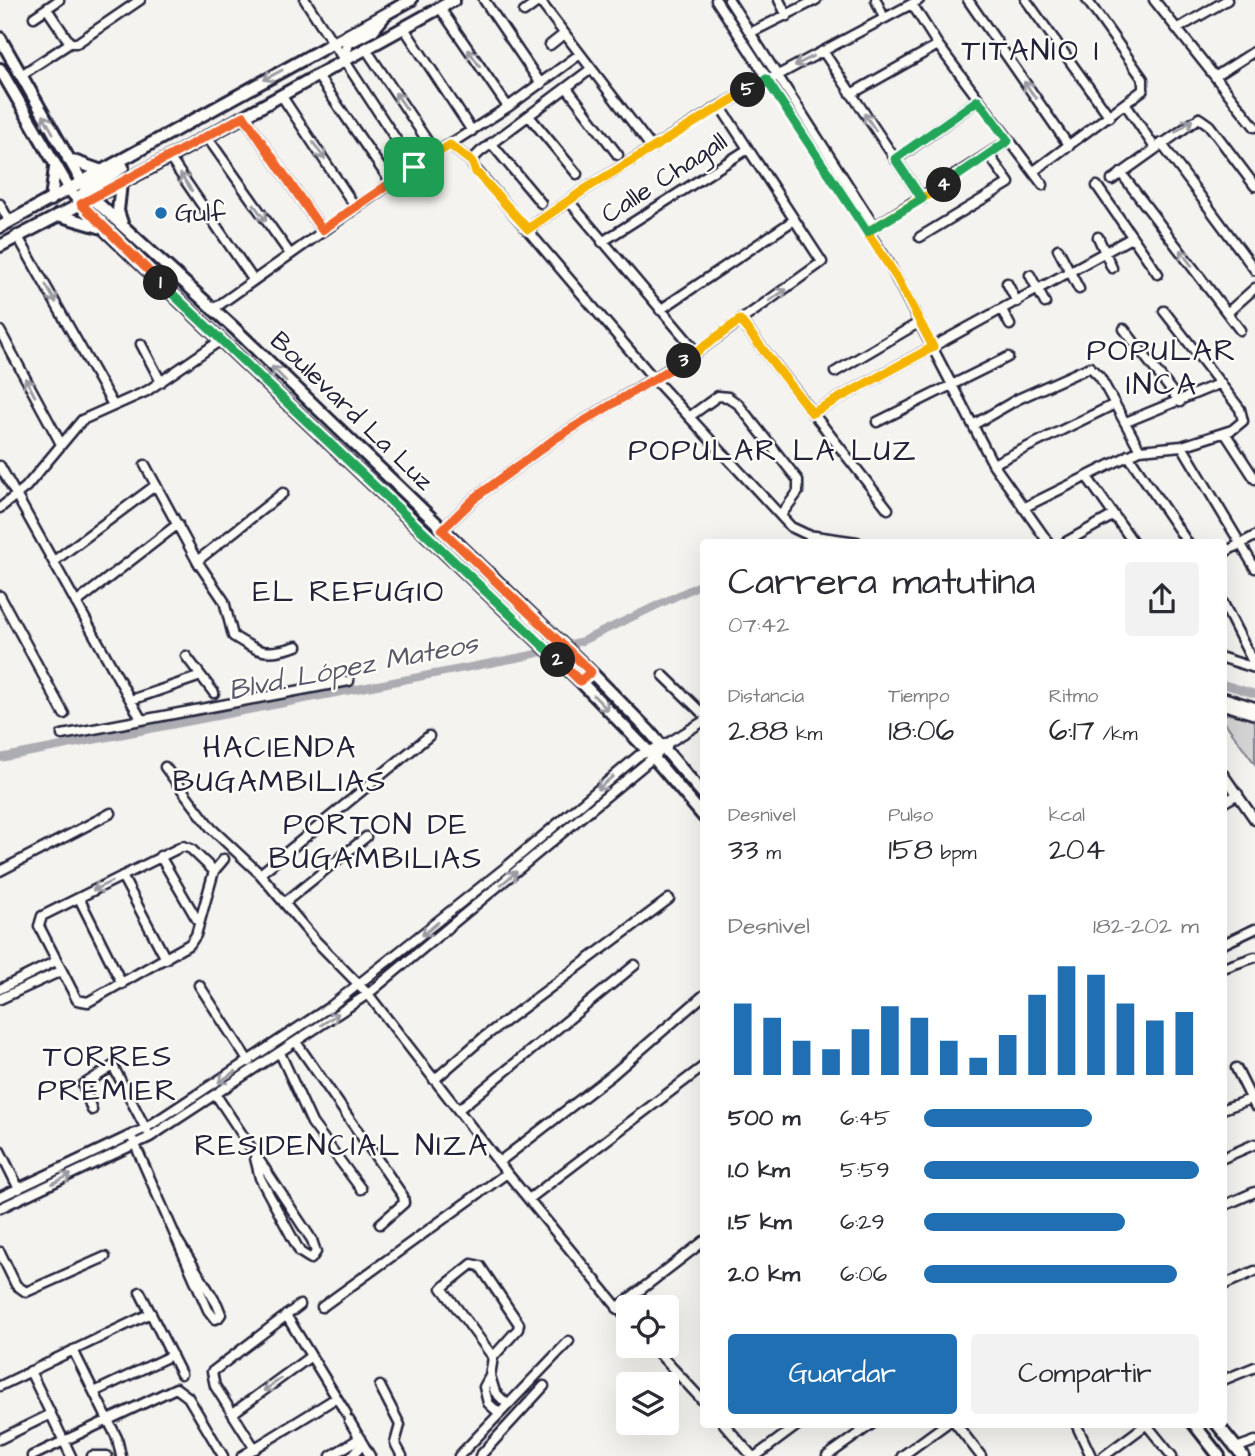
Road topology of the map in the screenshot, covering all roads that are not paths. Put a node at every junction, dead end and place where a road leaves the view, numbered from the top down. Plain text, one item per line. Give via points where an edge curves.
1 (59, 0) edge
2 (140, 0) edge
3 (305, 0) edge
4 (411, 0) edge
5 (454, 0) edge
6 (484, 0) edge
7 (539, 0) edge
8 (716, 0) edge
9 (729, 0) edge
10 (779, 0) edge
11 (816, 0) edge
12 (876, 0) edge
13 (968, 0) edge
14 (1026, 0) edge
15 (1087, 0) edge
16 (1154, 0) edge
17 (1227, 0) edge
18 (916, 2) edge
19 (440, 8) junction
20 (47, 9) junction
21 (524, 12) dead end
22 (384, 15) junction
23 (787, 16) junction
24 (34, 17) dead end
25 (884, 18) junction
26 (404, 28) junction
27 (1177, 29) junction
28 (750, 33) junction
29 (564, 34) junction
30 (0, 38) edge
31 (70, 43) junction
32 (333, 43) junction
33 (550, 45) dead end
34 (938, 45) junction
35 (366, 49) junction
36 (824, 51) junction
37 (1255, 51) edge
38 (580, 54) junction
39 (343, 60) junction
40 (0, 69) edge
41 (592, 69) junction
42 (20, 75) junction
43 (317, 75) junction
44 (777, 75) junction
45 (1216, 76) junction
46 (766, 79) junction
47 (541, 84) junction
48 (567, 88) junction
49 (851, 94) junction
50 (281, 95) junction
51 (978, 100) junction
52 (1126, 105) junction
53 (720, 106) junction
54 (508, 107) junction
55 (244, 116) junction
56 (529, 116) junction
57 (1110, 117) junction
58 (1254, 123) edge
59 (472, 131) junction
60 (207, 136) junction
61 (1008, 141) junction
62 (491, 143) junction
63 (450, 145) junction
64 (1069, 146) junction
65 (1158, 146) junction
66 (143, 147) junction
67 (652, 148) junction
68 (748, 149) junction
69 (436, 154) junction
70 (618, 155) dead end
71 (989, 155) junction
72 (170, 157) junction
73 (68, 159) junction
74 (895, 159) junction
75 (472, 162) junction
76 (55, 164) junction
77 (414, 167) junction
78 (102, 171) junction
79 (1034, 172) junction
80 (1121, 173) junction
81 (577, 174) dead end
82 (1112, 180) dead end
83 (121, 183) junction
84 (392, 184) junction
85 (1043, 185) dead end
86 (1097, 186) dead end
87 (1255, 186) edge
88 (87, 191) junction
89 (75, 197) junction
90 (922, 199) junction
91 (51, 200) junction
92 (569, 201) junction
93 (541, 203) dead end
94 (0, 204) edge
95 (356, 208) junction
96 (58, 215) junction
97 (794, 220) junction
98 (5, 224) edge
99 (36, 225) junction
100 (122, 226) junction
101 (528, 229) junction
102 (871, 229) junction
103 (322, 230) junction
104 (106, 232) junction
105 (17, 235) junction
106 (920, 237) dead end
107 (1098, 237) dead end
108 (1131, 238) junction
109 (602, 242) junction
110 (0, 246) edge
111 (1058, 249) dead end
112 (290, 254) junction
113 (1105, 254) junction
114 (1112, 268) dead end
115 (1255, 270) edge
116 (1070, 271) junction
117 (1158, 274) dead end
118 (1030, 275) dead end
119 (253, 278) junction
120 (1007, 283) dead end
121 (1255, 288) edge
122 (1079, 289) dead end
123 (1038, 290) junction
124 (1017, 302) junction
125 (1045, 303) dead end
126 (212, 310) junction
127 (660, 310) junction
128 (1002, 310) junction
129 (1164, 311) dead end
130 (1227, 313) junction
131 (740, 320) junction
132 (920, 322) junction
133 (1010, 325) dead end
134 (1124, 328) dead end
135 (1240, 330) dead end
136 (0, 331) edge
137 (221, 340) junction
138 (141, 344) dead end
139 (933, 347) junction
140 (697, 352) junction
141 (1008, 357) dead end
142 (835, 372) dead end
143 (655, 380) junction
144 (161, 382) junction
145 (951, 383) junction
146 (1221, 383) junction
147 (1180, 402) junction
148 (1115, 404) junction
149 (113, 405) junction
150 (812, 413) junction
151 (689, 417) junction
152 (877, 422) dead end
153 (1126, 422) junction
154 (973, 425) junction
155 (1225, 433) junction
156 (61, 444) junction
157 (1182, 446) junction
158 (1140, 450) junction
159 (1128, 455) junction
160 (993, 464) junction
161 (145, 465) dead end
162 (0, 466) edge
163 (1087, 477) junction
164 (1255, 479) edge
165 (156, 485) junction
166 (283, 493) dead end
167 (16, 496) junction
168 (0, 508) edge
169 (1023, 508) junction
170 (888, 509) dead end
171 (781, 515) junction
172 (1114, 515) junction
173 (178, 524) junction
174 (442, 530) junction
175 (1255, 536) edge
176 (839, 539) edge
177 (1046, 539) edge
178 (1071, 539) edge
179 (1131, 539) edge
180 (1185, 539) edge
181 (1241, 543) junction
182 (1227, 551) edge
183 (54, 561) junction
184 (197, 561) junction
185 (1255, 568) edge
186 (0, 596) edge
187 (76, 603) junction
188 (1227, 612) edge
189 (297, 646) dead end
190 (186, 656) dead end
191 (1227, 659) edge
192 (1255, 667) edge
193 (591, 672) junction
194 (663, 675) dead end
195 (201, 677) junction
196 (349, 681) dead end
197 (580, 681) junction
198 (214, 693) dead end
199 (1227, 698) edge
200 (131, 700) junction
201 (1227, 706) edge
202 (1255, 707) edge
203 (700, 711) edge
204 (64, 714) dead end
205 (1255, 715) edge
206 (141, 719) junction
207 (700, 724) edge
208 (62, 735) dead end
209 (429, 736) dead end
210 (664, 746) junction
211 (651, 754) junction
212 (165, 767) dead end
213 (1227, 779) edge
214 (700, 790) edge
215 (1255, 796) edge
216 (1241, 797) junction
217 (1227, 802) edge
218 (700, 812) edge
219 (111, 813) dead end
220 (1255, 820) edge
221 (366, 837) dead end
222 (160, 856) junction
223 (224, 859) dead end
224 (0, 871) edge
225 (214, 871) junction
226 (260, 874) junction
227 (122, 876) junction
228 (79, 898) junction
229 (669, 899) dead end
230 (284, 903) junction
231 (199, 923) junction
232 (1255, 929) edge
233 (1227, 942) edge
234 (1255, 957) edge
235 (166, 959) junction
236 (56, 961) junction
237 (635, 965) dead end
238 (1227, 967) edge
239 (61, 971) junction
240 (122, 984) junction
241 (199, 985) dead end
242 (360, 985) junction
243 (0, 989) edge
244 (368, 994) junction
245 (700, 998) edge
246 (0, 999) edge
247 (296, 1042) junction
248 (280, 1053) junction
249 (249, 1062) junction
250 (1236, 1068) dead end
251 (700, 1069) edge
252 (434, 1080) junction
253 (216, 1095) junction
254 (1253, 1103) edge
255 (190, 1107) junction
256 (1227, 1108) edge
257 (92, 1110) dead end
258 (458, 1110) junction
259 (148, 1133) junction
260 (133, 1140) junction
261 (1255, 1144) edge
262 (0, 1151) edge
263 (1227, 1156) edge
264 (255, 1158) junction
265 (499, 1162) junction
266 (507, 1173) junction
267 (19, 1189) junction
268 (361, 1189) dead end
269 (1255, 1192) edge
270 (0, 1197) edge
271 (529, 1199) junction
272 (1227, 1204) edge
273 (0, 1208) edge
274 (380, 1224) dead end
275 (178, 1241) junction
276 (700, 1244) edge
277 (0, 1252) edge
278 (105, 1257) dead end
279 (1255, 1271) edge
280 (1227, 1283) edge
281 (140, 1292) dead end
282 (634, 1295) edge
283 (300, 1305) dead end
284 (322, 1307) dead end
285 (616, 1307) edge
286 (151, 1313) junction
287 (286, 1315) junction
288 (569, 1341) dead end
289 (73, 1350) junction
290 (172, 1355) junction
291 (311, 1356) junction
292 (493, 1357) junction
293 (663, 1358) edge
294 (1255, 1367) edge
295 (30, 1371) junction
296 (181, 1374) dead end
297 (490, 1377) junction
298 (1227, 1378) edge
299 (0, 1386) edge
300 (380, 1386) dead end
301 (544, 1386) dead end
302 (94, 1392) junction
303 (336, 1398) junction
304 (700, 1398) edge
305 (507, 1404) junction
306 (233, 1413) junction
307 (499, 1413) junction
308 (51, 1414) junction
309 (108, 1419) junction
310 (489, 1424) junction
311 (728, 1428) edge
312 (793, 1428) edge
313 (866, 1428) edge
314 (940, 1428) edge
315 (959, 1428) edge
316 (1078, 1428) edge
317 (1143, 1428) edge
318 (1149, 1428) edge
319 (1197, 1428) edge
320 (1220, 1428) edge
321 (499, 1435) junction
322 (0, 1439) edge
323 (1255, 1440) edge
324 (65, 1441) junction
325 (362, 1441) junction
326 (255, 1449) junction
327 (1239, 1452) edge
328 (32, 1456) edge
329 (71, 1456) edge
330 (92, 1456) edge
331 (107, 1456) edge
332 (121, 1456) edge
333 (223, 1456) edge
334 (242, 1456) edge
335 (331, 1456) edge
336 (352, 1456) edge
337 (370, 1456) edge
338 (402, 1456) edge
339 (459, 1456) edge
340 (481, 1456) edge
341 (754, 1456) edge
342 (827, 1456) edge
343 (902, 1456) edge
344 (981, 1456) edge
345 (1091, 1456) edge
346 (1104, 1456) edge
347 (1172, 1456) edge
348 (1219, 1456) edge

1 - 20 street
2 - 31 street via 79,42
3 - 32 street
4 - 22 main road
5 - 19 main road
6 - 47 street
7 - 21 street
7 - 29 street
8 - 46 street
9 - 28 street
10 - 23 street
11 - 23 street
12 - 25 street
64 -> 13 street
14 - 57 street
15 - 52 street via 1143,79 1141,93
16 - 27 street
17 - 27 street
18 - 25 street
18 - 34 street
19 - 26 main road
54 -> 19 street
20 - 24 street
20 - 31 street
22 - 32 main road
22 - 39 main road via 373,30 348,43
23 - 28 street
25 - 36 street
26 - 35 main road
26 - 59 street
27 - 45 street
28 - 44 street
29 - 33 street
29 - 38 street
30 - 42 main road, Boulevard La Luz
31 - 42 street
32 - 39 street
32 -> 66 main road
34 - 49 street
34 - 51 street
35 - 39 main road
69 -> 35 street
36 -> 44 street
36 - 49 street
37 - 45 street
38 - 41 street
38 - 47 street
39 - 43 main road
39 - 77 street
40 - 76 main road, Boulevard La Luz
41 - 48 street
41 - 67 street
73 -> 42 main road, Boulevard La Luz
43 - 50 main road
43 - 84 street
44 - 46 street
44 - 102 street
45 - 58 street
46 - 53 street
46 - 102 street
47 - 54 street
48 - 56 street
48 - 70 street
74 -> 49 street
50 - 55 main road
50 -> 95 street
51 - 61 street
51 - 74 street
52 - 57 street
52 - 65 street
53 - 67 street
53 - 68 street
54 - 59 street
55 - 60 main road
55 - 103 street
56 - 62 street
56 - 81 street
57 - 64 street
59 - 63 street
60 - 72 main road
60 -> 112 street
61 - 71 street
61 - 79 street
62 - 75 street
62 - 93 street
63 - 69 street
63 - 75 street
64 - 79 street
65 - 80 street
65 -> 87 street via 1201,118
65 - 115 street
66 - 78 main road
66 - 88 main road
67 - 92 street
68 - 97 street
68 - 109 street, Calle Chagall
69 - 77 street
71 - 90 street
71 - 106 street via 1009,183
72 - 83 main road
119 -> 72 street
73 - 78 main road
73 - 88 main road, Boulevard La Luz
74 - 90 street
75 - 101 street
76 - 89 main road, Boulevard La Luz
76 - 91 main road
77 - 84 street
78 - 88 main road
79 - 85 street
80 - 82 street
130 -> 80 street
83 - 88 main road
83 - 100 main road via 118,211
84 - 95 street
86 - 108 street
88 - 89 main road
88 - 89 main road
88 - 100 main road, Boulevard La Luz
89 - 91 main road
89 - 96 main road
89 - 99 main road
89 - 104 main road, Boulevard La Luz
90 - 102 street
91 - 98 main road
92 - 101 street
92 - 109 street
94 - 98 street
95 - 103 street
96 - 99 main road
96 - 104 main road via 85,220
97 - 127 street
131 -> 97 street via 822,262
99 - 105 main road
100 - 126 main road, Boulevard La Luz
101 - 143 street
102 - 132 street
103 - 112 street
104 - 137 main road, Boulevard La Luz
105 - 110 main road
105 -> 149 street
107 - 113 street
108 - 113 street
108 - 117 street
109 - 127 street
111 - 116 street
112 - 119 street
113 - 114 street
113 - 116 street
116 - 122 street
116 - 123 street
118 - 123 street
119 - 126 street
120 - 124 street
121 - 130 street
123 - 124 street
123 - 125 street
124 - 128 street
174 -> 126 main road, Boulevard La Luz
127 - 140 street
128 - 133 street
128 - 139 street
129 - 146 street
130 - 135 street
131 - 140 street
131 - 150 street
132 - 139 street
132 - 142 street
134 - 147 street
156 -> 136 street
137 - 144 street
137 - 197 main road, Boulevard La Luz
138 - 144 street
139 - 145 street
139 - 150 street
140 - 143 street
141 - 145 street
143 - 151 street
143 - 174 street via 556,438 476,497
144 - 149 street
145 - 152 street
145 - 154 street
146 - 147 street
146 - 155 street via 1243,421
147 - 153 street
148 - 153 street
148 - 154 street via 1094,368 1083,368
148 - 160 street
149 - 156 street via 82,420
150 - 170 street
151 - 171 street
151 - 171 street via 718,396 738,404 798,480 799,492
153 - 158 street
154 - 160 street
155 - 157 street
155 - 164 street
156 - 167 street
157 - 158 street
157 - 181 street
158 - 159 street
159 - 163 street
159 - 180 street
160 - 169 street
161 - 165 street
162 - 167 street
163 - 169 street
163 - 172 street
165 - 173 street
165 - 183 street
166 - 184 street
167 - 168 street
167 - 183 street
169 - 177 street
171 - 176 street via 798,532
172 - 178 street
172 - 179 street
173 - 184 street
173 - 187 street
174 - 193 main road, Boulevard La Luz
175 - 181 street
181 - 182 street
181 - 185 street
183 - 187 street
184 - 189 street via 224,601 233,636 257,651 272,654
186 - 204 street
187 - 200 street
188 - 192 street
190 - 195 street
191 - 192 street
193 - 197 main road
193 - 210 main road, Boulevard La Luz
194 - 203 street
195 - 198 street
195 - 200 street
196 - 206 street
197 -> 211 main road, Boulevard La Luz
199 - 202 street
200 - 206 street
201 - 205 street
206 - 208 street
207 - 210 street
209 - 226 street
210 - 211 street
210 - 214 main road, Boulevard La Luz
211 - 218 main road, Boulevard La Luz
211 -> 242 street
244 -> 211 street
212 - 226 street via 218,836
213 - 216 street
215 - 216 street
216 - 217 street
216 - 220 street
219 - 224 street
221 - 230 street
222 - 225 street via 188,847
222 - 227 street
222 - 231 street
223 - 225 street
225 - 231 street
226 - 230 street
227 -> 228 street
227 - 235 street
228 - 236 street via 39,921
228 - 240 street
229 - 252 street via 484,1037
230 - 242 street
231 - 235 street via 194,940
232 - 233 street
234 - 238 street
235 - 240 street
236 - 239 street
236 - 243 street
237 - 258 street
239 - 240 street via 80,1002
239 - 246 street
241 - 249 street
242 - 244 street
242 - 249 street
247 -> 244 street
244 - 252 street
245 - 265 street
247 - 248 street
247 - 274 street via 403,1196 404,1203
248 - 253 street
248 - 268 street via 312,1123
249 -> 255 street
250 - 254 street
251 - 271 street
252 - 258 street
253 - 255 street
253 - 264 street
254 - 256 street
255 - 259 street
257 - 259 street via 83,1084 113,1066
258 - 265 street
259 - 260 street
260 - 267 street
273 -> 260 street
260 - 275 street
261 - 263 street
262 - 267 street
264 - 264 street via 312,1240 316,1252 311,1259 300,1252 260,1178
265 - 266 street
266 - 271 street
266 - 284 street
267 - 270 street
269 - 272 street
271 - 285 street
275 - 275 street via 208,1310 218,1318 217,1304
276 - 282 street
277 - 278 street via 16,1285 26,1292
279 - 280 street
281 - 286 street
283 - 287 street
286 - 289 street
286 - 290 street
287 - 291 street
287 - 306 street via 212,1372 212,1380
288 - 305 street
289 - 295 street
289 - 302 street
290 - 296 street
290 - 302 street
291 - 303 street
291 -> 306 street
292 - 292 street via 519,1324 480,1266 472,1264 442,1288
292 - 297 street
293 - 304 street
294 - 298 street
295 - 299 street
295 - 308 street
297 - 305 street via 495,1392
297 - 307 street via 484,1387 486,1399
300 - 338 street via 400,1425 395,1443
301 - 321 street
302 - 309 street
303 - 325 street
303 - 326 street
305 - 307 street
306 - 326 street
307 - 310 street
308 - 322 street
308 - 324 street
309 - 324 street
309 - 332 street
309 - 333 street via 176,1388 188,1397
310 - 321 street
310 - 339 street
311 - 341 street
312 - 341 street
313 - 342 street
314 - 343 street
315 - 344 street
316 - 345 street
317 - 346 street
318 - 347 street
319 - 348 main road
320 - 327 main road
321 - 340 street
323 - 327 street
324 - 328 street
324 - 329 street
325 - 335 street
325 - 336 street
325 - 337 street
326 - 334 street
330 - 331 street

